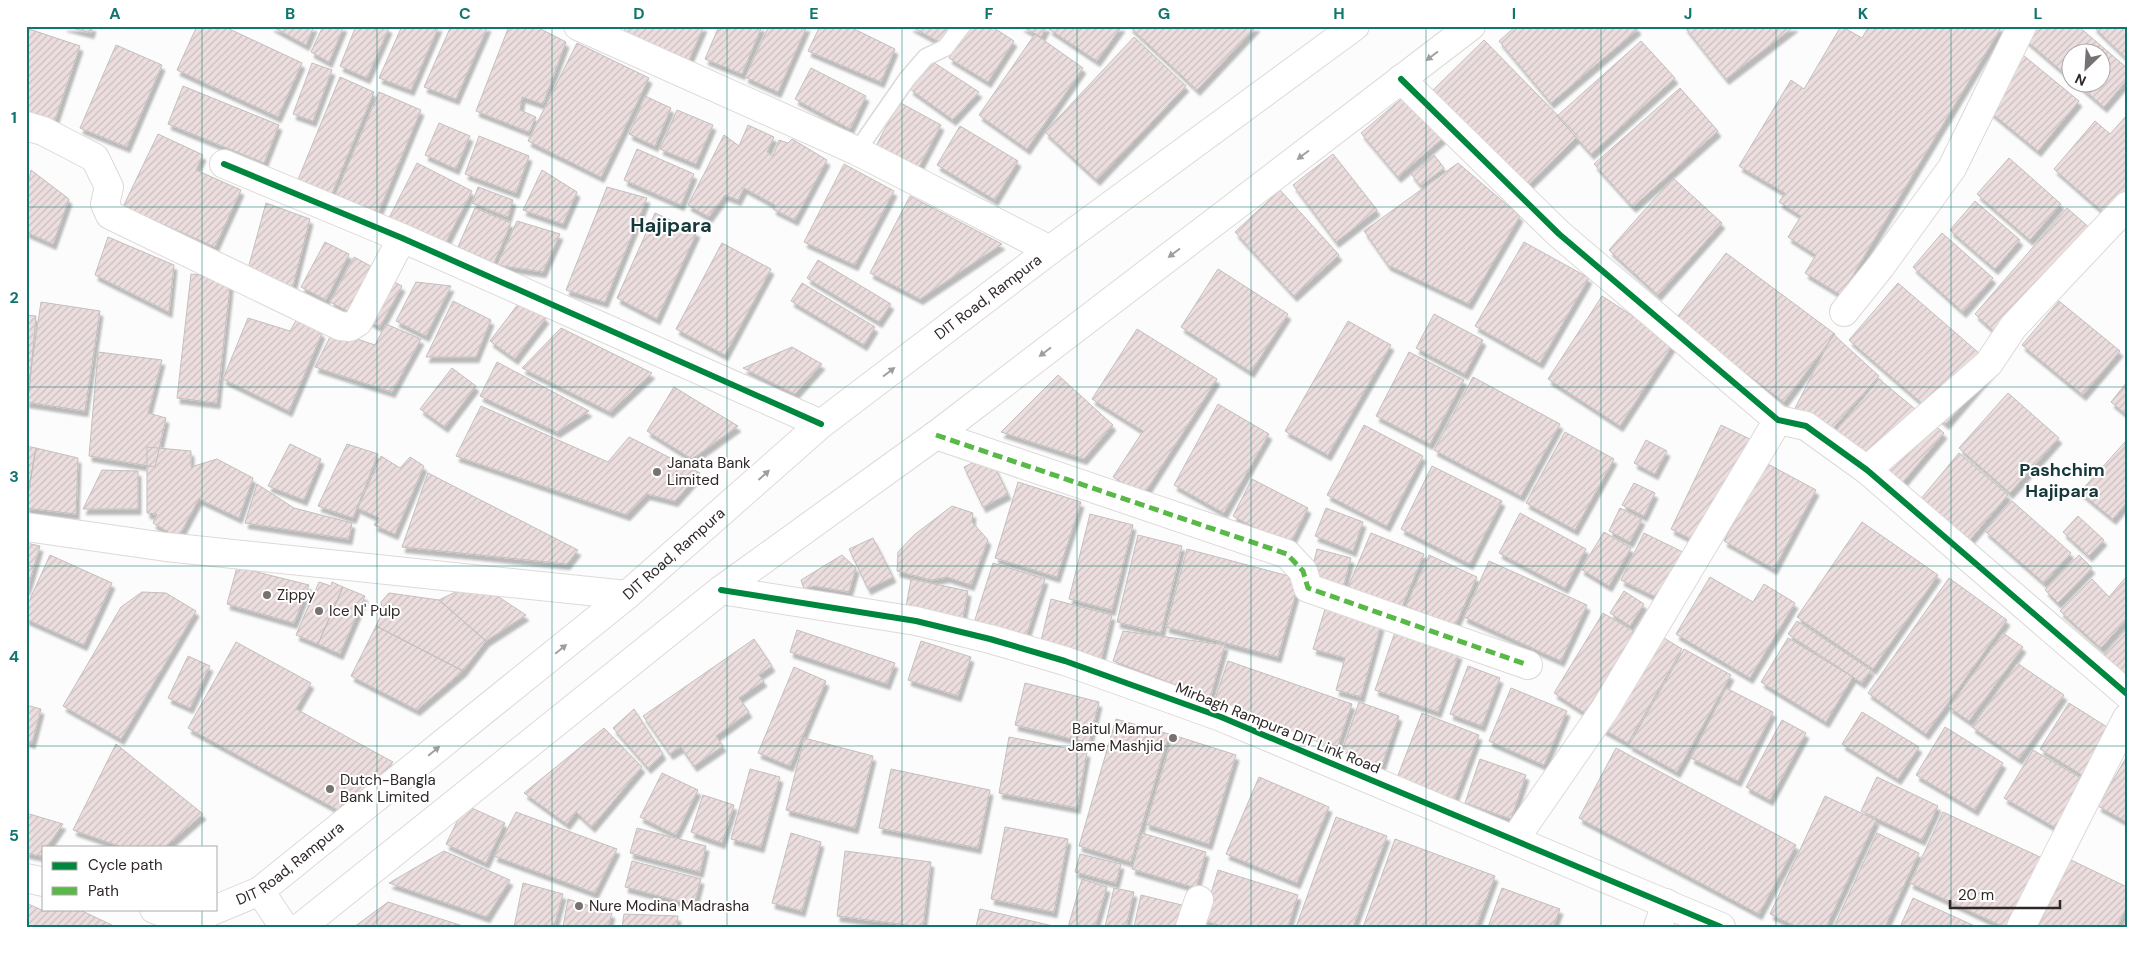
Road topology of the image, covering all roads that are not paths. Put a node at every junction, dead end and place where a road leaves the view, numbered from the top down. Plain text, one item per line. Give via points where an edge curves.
1 (578, 26) edge
2 (962, 26) edge
3 (1355, 26) edge
4 (1471, 26) edge
5 (2022, 26) edge
6 (1401, 79) junction
7 (26, 126) edge
8 (858, 151) junction
9 (224, 164) dead end
10 (2127, 206) edge
11 (402, 238) junction
12 (1050, 250) junction
13 (1844, 312) dead end
14 (1778, 420) junction
15 (821, 424) junction
16 (936, 435) junction
17 (1866, 470) junction
18 (26, 527) edge
19 (721, 590) junction
20 (627, 595) junction
21 (1528, 665) dead end
22 (2127, 694) edge
23 (2127, 718) edge
24 (1515, 839) junction
25 (26, 878) edge
26 (42, 882) edge
27 (260, 892) junction
28 (1199, 900) dead end
29 (156, 910) edge
30 (217, 910) edge
31 (218, 910) edge
32 (1662, 915) edge
33 (184, 924) edge
34 (284, 927) edge
35 (300, 927) edge
36 (1190, 927) edge
37 (1721, 927) edge
38 (2021, 927) edge

1 - 8 street
2 - 8 lane via 945,48 926,57 907,79
3 - 12 street, DIT Road, Rampura
4 -> 6 street
5 - 13 street via 1952,168
6 - 14 street via 1559,234
6 -> 16 street
7 - 11 street via 43,131 96,158 109,187 105,204 110,215 340,326 350,327 358,322
8 - 12 street
9 - 11 street
10 - 17 street via 2013,327 1988,363
11 - 15 street
15 -> 12 street, DIT Road, Rampura
14 - 17 street via 1806,426
14 - 24 street via 1605,709
20 -> 15 street, DIT Road, Rampura
16 - 19 street
16 - 21 street via 1287,554 1302,572 1308,588
17 - 22 street
18 - 20 street via 166,547
19 - 24 street, Mirbagh Rampura DIT Link Road via 916,621 1064,661 1221,717
19 - 35 street
27 -> 20 street, DIT Road, Rampura
23 - 38 street
24 - 32 street, Mirbagh Rampura DIT Link Road
25 - 26 street
27 - 31 street, DIT Road, Rampura
27 - 34 street
28 - 36 street
29 - 33 street
30 - 33 street, DIT Road, Rampura
32 - 37 street, Mirbagh Rampura DIT Link Road

